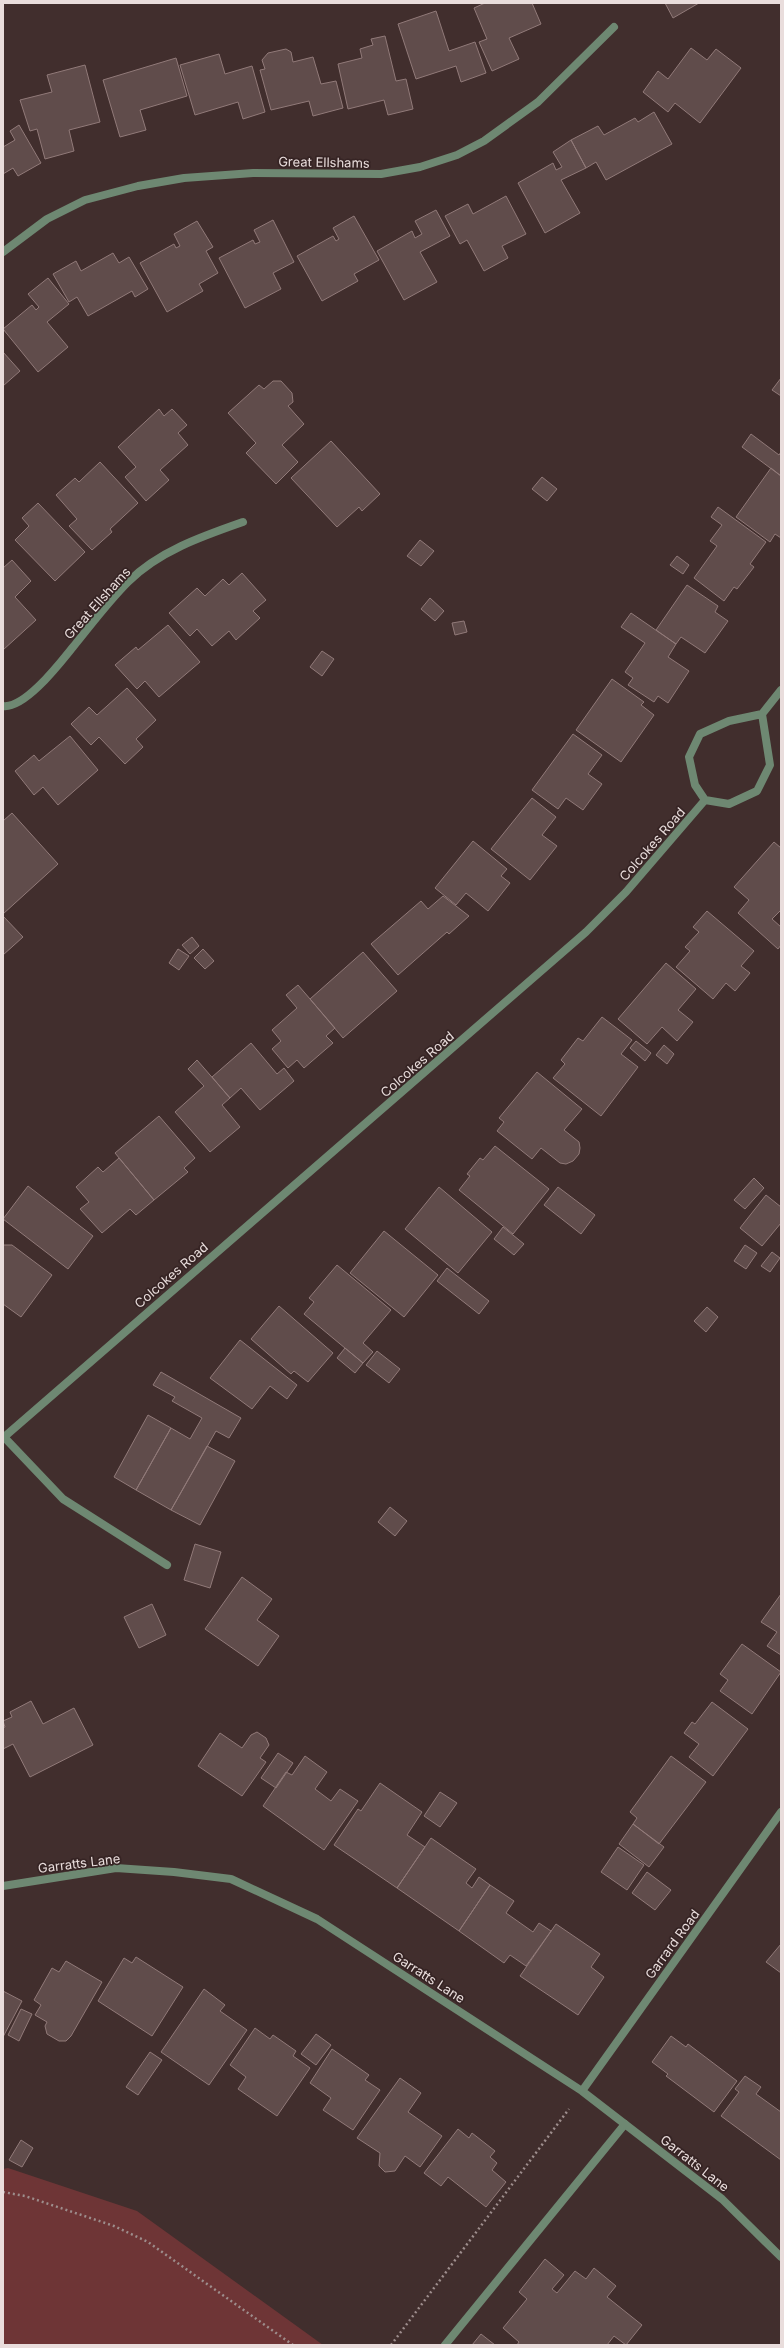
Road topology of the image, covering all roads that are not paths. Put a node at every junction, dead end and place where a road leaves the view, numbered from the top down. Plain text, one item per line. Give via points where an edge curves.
1 (614, 27) dead end
2 (3, 252) edge
3 (243, 522) dead end
4 (781, 690) edge
5 (3, 706) edge
6 (762, 714) junction
7 (705, 800) junction
8 (3, 1438) edge
9 (167, 1565) dead end
10 (781, 1812) edge
11 (3, 1886) edge
12 (582, 2091) junction
13 (625, 2124) junction
14 (781, 2257) edge
15 (445, 2345) edge

1 - 2 street, Great Ellshams via 538,102 484,141 457,155 381,174 253,173 184,178 138,186 79,203 47,219
3 - 5 street, Great Ellshams via 160,557 135,576 103,610 48,677 27,697 7,707
4 - 6 street
6 - 7 street via 770,765 757,791 729,804
6 - 7 street via 729,721 700,734 689,757 695,785
7 - 8 street, Colcokes Road via 626,892 586,932
8 - 9 street via 63,1499
10 - 12 street, Garrard Road
11 - 12 street, Garratts Lane via 116,1868 231,1879 317,1919
12 - 13 street, Garratts Lane
13 - 14 street, Garratts Lane via 722,2199
13 - 15 street

